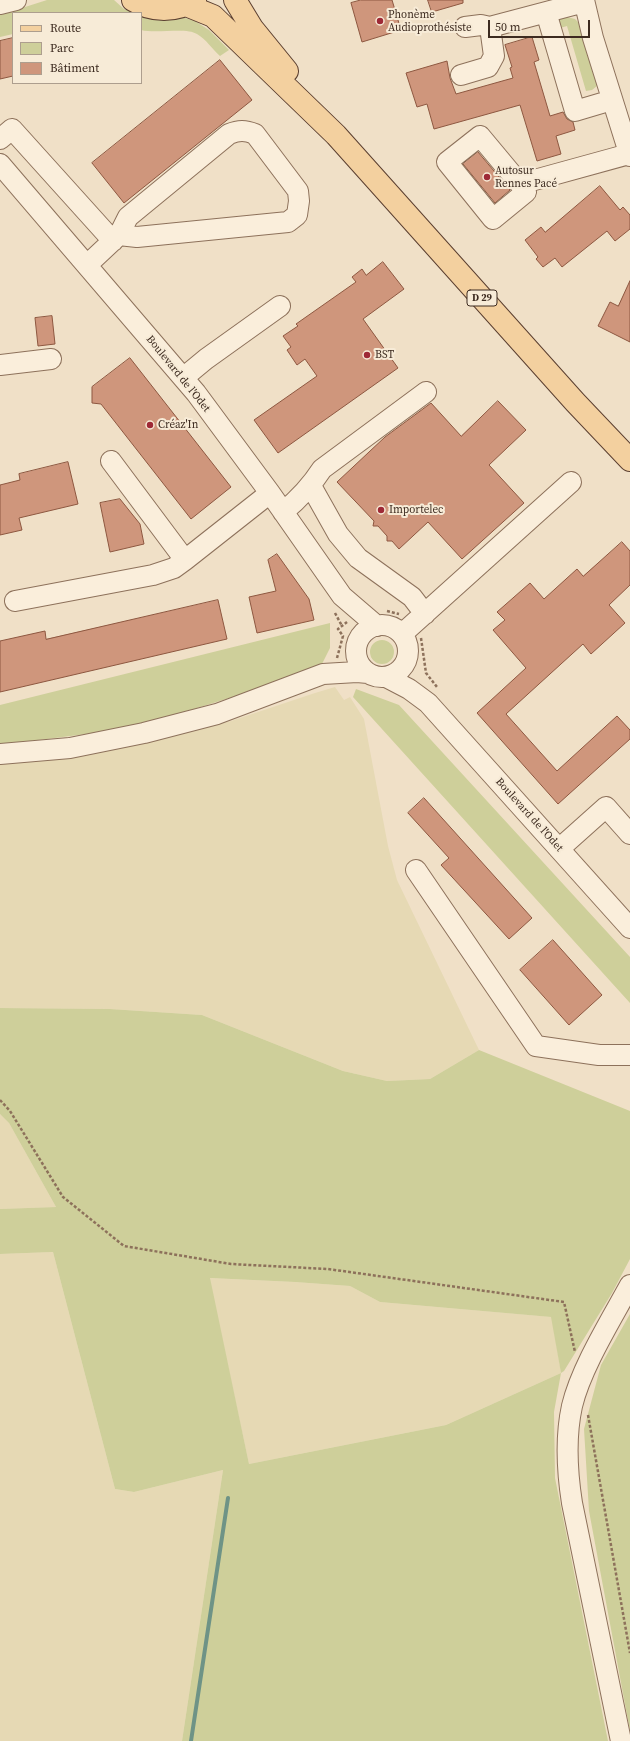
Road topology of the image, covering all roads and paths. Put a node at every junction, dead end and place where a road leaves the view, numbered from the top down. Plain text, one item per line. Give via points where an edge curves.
1 (16, 0) edge
2 (133, 0) edge
3 (235, 0) edge
4 (584, 1) edge
5 (190, 2) edge
6 (0, 4) edge
7 (546, 12) junction
8 (465, 26) dead end
9 (490, 27) junction
10 (460, 75) dead end
11 (612, 100) junction
12 (336, 135) junction
13 (0, 140) edge
14 (630, 155) edge
15 (0, 164) edge
16 (520, 184) dead end
17 (116, 238) junction
18 (87, 265) junction
19 (280, 306) dead end
20 (51, 359) dead end
21 (0, 365) edge
22 (183, 378) junction
23 (426, 392) dead end
24 (630, 460) edge
25 (111, 461) dead end
26 (571, 482) dead end
27 (311, 486) junction
28 (270, 493) junction
29 (283, 512) junction
30 (185, 560) junction
31 (342, 596) junction
32 (15, 601) dead end
33 (425, 614) junction
34 (377, 626) junction
35 (402, 634) junction
36 (357, 647) junction
37 (407, 660) junction
38 (323, 674) junction
39 (377, 675) junction
40 (428, 703) junction
41 (0, 754) edge
42 (630, 834) edge
43 (559, 849) junction
44 (416, 870) dead end
45 (630, 928) edge
46 (630, 1055) edge
47 (0, 1100) edge
48 (630, 1285) edge
49 (581, 1379) junction
50 (587, 1410) dead end
51 (630, 1653) edge
52 (621, 1741) edge

1 - 6 street
2 - 5 main road via 144,6 161,9 170,9
3 - 12 main road, D 29 via 252,28
4 - 7 street
4 - 11 street
5 - 12 main road, D 29 via 213,16
7 - 9 street
7 - 11 street via 575,111
8 - 9 street
9 - 10 street via 494,56 488,66
11 - 14 street
12 - 24 main road, D 29
13 - 17 street via 12,129
14 - 16 street
15 - 18 street, Boulevard de l'Odet
17 - 17 street via 288,222 297,215 298,191 255,134 238,131 229,134 128,217
17 - 18 street
18 - 22 street, Boulevard de l'Odet
19 - 22 street
20 - 21 street
22 - 28 street, Boulevard de l'Odet
23 - 27 street via 322,469
25 - 30 street
26 - 33 street
27 - 29 street via 299,500
27 - 33 street via 338,534 358,558 412,598
28 - 29 street, Boulevard de l'Odet
28 - 30 street
29 - 31 street, Boulevard de l'Odet
30 - 32 street via 174,568 153,575
31 - 34 street, Boulevard de l'Odet
31 - 36 street, Boulevard de l'Odet
33 - 35 street
34 - 35 street, Boulevard de l'Odet via 391,627
34 - 36 street via 366,631
35 - 37 street, Boulevard de l'Odet via 408,646
36 - 38 street
36 - 39 street, Boulevard de l'Odet via 358,660 362,668
37 - 39 street via 399,672
37 - 40 street, Boulevard de l'Odet
38 - 39 street via 356,672
38 - 41 street via 192,722 70,748
39 - 40 street, Boulevard de l'Odet via 409,689
40 - 43 street, Boulevard de l'Odet
42 - 43 street via 606,807
43 - 45 street, Boulevard de l'Odet
44 - 46 street via 536,1046 599,1055
47 - 49 path via 10,1111 63,1197 124,1246 231,1264 328,1269 564,1302
48 - 49 street
49 - 52 street via 570,1419 568,1478
50 - 51 path

